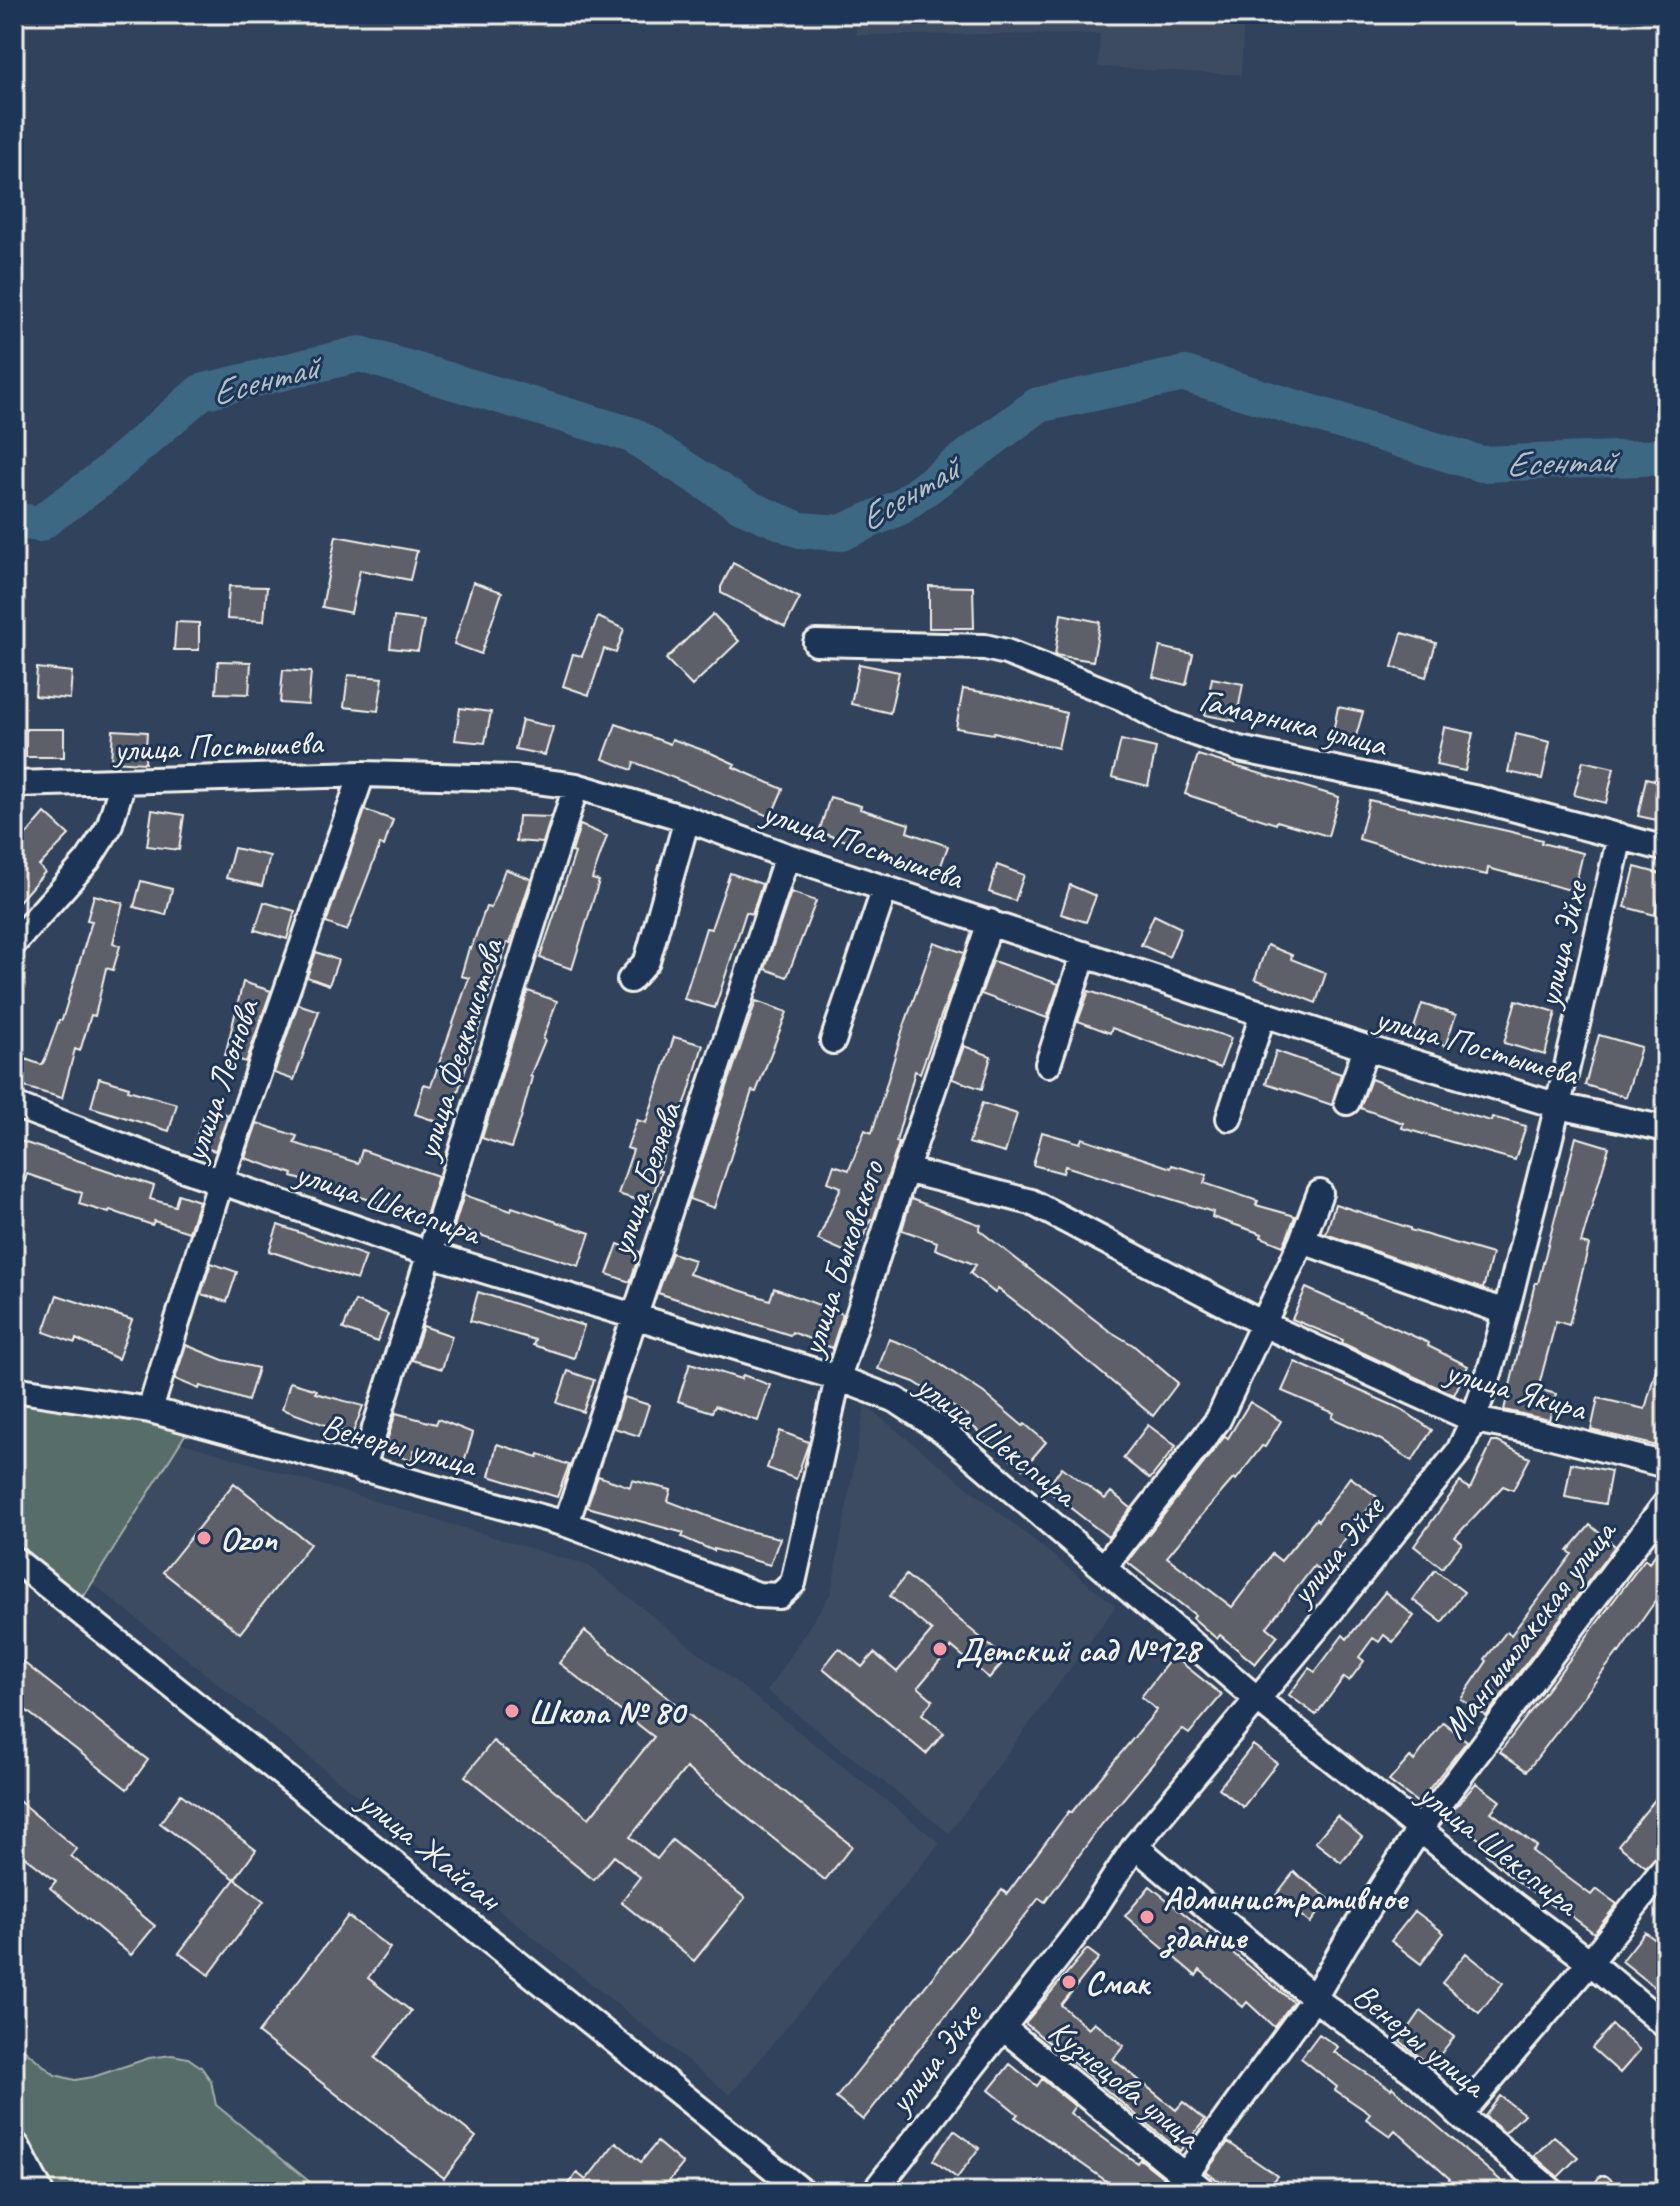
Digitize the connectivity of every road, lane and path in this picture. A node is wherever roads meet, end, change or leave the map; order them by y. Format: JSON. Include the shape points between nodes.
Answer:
{"nodes":[{"id":1,"x":816,"y":643,"type":"dead end"},
{"id":2,"x":362,"y":774,"type":"junction"},
{"id":3,"x":123,"y":782,"type":"junction"},
{"id":4,"x":14,"y":784,"type":"edge"},
{"id":5,"x":576,"y":786,"type":"junction"},
{"id":6,"x":687,"y":819,"type":"junction"},
{"id":7,"x":1620,"y":836,"type":"junction"},
{"id":8,"x":1666,"y":849,"type":"edge"},
{"id":9,"x":787,"y":856,"type":"junction"},
{"id":10,"x":885,"y":888,"type":"junction"},
{"id":11,"x":990,"y":922,"type":"junction"},
{"id":12,"x":14,"y":943,"type":"edge"},
{"id":13,"x":1084,"y":954,"type":"junction"},
{"id":14,"x":630,"y":980,"type":"dead end"},
{"id":15,"x":1263,"y":1014,"type":"junction"},
{"id":16,"x":833,"y":1041,"type":"dead end"},
{"id":17,"x":1366,"y":1048,"type":"junction"},
{"id":18,"x":1048,"y":1064,"type":"dead end"},
{"id":19,"x":1347,"y":1102,"type":"dead end"},
{"id":20,"x":14,"y":1105,"type":"edge"},
{"id":21,"x":1559,"y":1106,"type":"junction"},
{"id":22,"x":1229,"y":1118,"type":"dead end"},
{"id":23,"x":1666,"y":1129,"type":"edge"},
{"id":24,"x":905,"y":1170,"type":"junction"},
{"id":25,"x":221,"y":1180,"type":"junction"},
{"id":26,"x":1320,"y":1193,"type":"dead end"},
{"id":27,"x":1302,"y":1241,"type":"junction"},
{"id":28,"x":430,"y":1254,"type":"junction"},
{"id":29,"x":1505,"y":1312,"type":"junction"},
{"id":30,"x":633,"y":1316,"type":"junction"},
{"id":31,"x":1265,"y":1325,"type":"junction"},
{"id":32,"x":838,"y":1378,"type":"junction"},
{"id":33,"x":14,"y":1389,"type":"edge"},
{"id":34,"x":150,"y":1410,"type":"junction"},
{"id":35,"x":1474,"y":1420,"type":"junction"},
{"id":36,"x":1666,"y":1465,"type":"edge"},
{"id":37,"x":362,"y":1470,"type":"junction"},
{"id":38,"x":1666,"y":1503,"type":"edge"},
{"id":39,"x":566,"y":1524,"type":"junction"},
{"id":40,"x":14,"y":1559,"type":"edge"},
{"id":41,"x":1104,"y":1567,"type":"junction"},
{"id":42,"x":758,"y":1595,"type":"joint"},
{"id":43,"x":1257,"y":1699,"type":"junction"},
{"id":44,"x":1419,"y":1830,"type":"junction"},
{"id":45,"x":1135,"y":1846,"type":"junction"},
{"id":46,"x":1666,"y":1866,"type":"edge"},
{"id":47,"x":1590,"y":1962,"type":"junction"},
{"id":48,"x":1314,"y":1998,"type":"junction"},
{"id":49,"x":1666,"y":2026,"type":"edge"},
{"id":50,"x":1002,"y":2027,"type":"junction"},
{"id":51,"x":1460,"y":2115,"type":"junction"},
{"id":52,"x":14,"y":2149,"type":"edge"},
{"id":53,"x":1179,"y":2184,"type":"edge"},
{"id":54,"x":36,"y":2192,"type":"edge"},
{"id":55,"x":803,"y":2192,"type":"edge"},
{"id":56,"x":874,"y":2192,"type":"edge"},
{"id":57,"x":1205,"y":2192,"type":"edge"},
{"id":58,"x":1553,"y":2192,"type":"edge"}],
"edges":[{"from":1,"to":7,"type":"street","name":"Гамарника улица","via":[[985,647],[1006,652],[1239,749],[1478,799]]},
{"from":2,"to":3,"type":"street","name":"улица Постышева"},
{"from":2,"to":5,"type":"street","name":"улица Постышева","via":[[514,778]]},
{"from":2,"to":25,"type":"street","name":"улица Леонова"},
{"from":3,"to":4,"type":"street","name":"улица Постышева"},
{"from":3,"to":12,"type":"street","via":[[109,827],[88,860]]},
{"from":5,"to":6,"type":"street","name":"улица Постышева"},
{"from":5,"to":28,"type":"street","name":"улица Феоктистова"},
{"from":6,"to":9,"type":"street","name":"улица Постышева"},
{"from":6,"to":14,"type":"street","via":[[647,961]]},
{"from":7,"to":8,"type":"street","name":"Гамарника улица"},
{"from":7,"to":21,"type":"street","name":"улица Эйхе"},
{"from":9,"to":10,"type":"street","name":"улица Постышева"},
{"from":9,"to":30,"type":"street","name":"улица Беляева"},
{"from":10,"to":11,"type":"street","name":"улица Постышева"},
{"from":10,"to":16,"type":"street"},
{"from":11,"to":13,"type":"street","name":"улица Постышева"},
{"from":11,"to":24,"type":"street","name":"улица Быковского"},
{"from":13,"to":15,"type":"street","name":"улица Постышева"},
{"from":13,"to":18,"type":"street"},
{"from":15,"to":17,"type":"street","name":"улица Постышева"},
{"from":15,"to":22,"type":"street"},
{"from":17,"to":19,"type":"street"},
{"from":17,"to":21,"type":"street","name":"улица Постышева"},
{"from":20,"to":25,"type":"street","name":"улица Шекспира"},
{"from":21,"to":23,"type":"street","name":"улица Постышева"},
{"from":21,"to":29,"type":"street","name":"улица Эйхе"},
{"from":24,"to":31,"type":"street","name":"улица Якира","via":[[1031,1202]]},
{"from":24,"to":32,"type":"street","name":"улица Быковского"},
{"from":25,"to":28,"type":"street","name":"улица Шекспира"},
{"from":25,"to":34,"type":"street","name":"улица Леонова"},
{"from":26,"to":27,"type":"street"},
{"from":27,"to":29,"type":"street"},
{"from":27,"to":31,"type":"street"},
{"from":28,"to":30,"type":"street","name":"улица Шекспира"},
{"from":28,"to":37,"type":"street","name":"улица Феоктистова"},
{"from":29,"to":35,"type":"street","name":"улица Эйхе"},
{"from":30,"to":32,"type":"street","name":"улица Шекспира"},
{"from":30,"to":39,"type":"street","name":"улица Беляева"},
{"from":31,"to":35,"type":"street","name":"улица Якира"},
{"from":31,"to":41,"type":"street","via":[[1218,1420]]},
{"from":32,"to":41,"type":"street","name":"улица Шекспира","via":[[896,1400],[943,1431]]},
{"from":32,"to":42,"type":"street","name":"улица Быковского","via":[[793,1583],[779,1596]]},
{"from":33,"to":34,"type":"street","name":"Венеры улица"},
{"from":34,"to":37,"type":"street","name":"Венеры улица"},
{"from":35,"to":36,"type":"street","name":"улица Якира"},
{"from":35,"to":43,"type":"street","name":"улица Эйхе","via":[[1459,1451]]},
{"from":37,"to":39,"type":"street","name":"Венеры улица"},
{"from":38,"to":44,"type":"street","name":"Мангышлакская улица"},
{"from":39,"to":42,"type":"street","name":"Венеры улица"},
{"from":40,"to":55,"type":"street","name":"улица Жайсан"},
{"from":41,"to":43,"type":"street","name":"улица Шекспира"},
{"from":43,"to":44,"type":"street","name":"улица Шекспира"},
{"from":43,"to":45,"type":"street","name":"улица Эйхе"},
{"from":44,"to":47,"type":"street","name":"улица Шекспира"},
{"from":44,"to":48,"type":"street","name":"Мангышлакская улица"},
{"from":45,"to":48,"type":"street","name":"Венеры улица"},
{"from":45,"to":50,"type":"street","name":"улица Эйхе","via":[[1086,1921]]},
{"from":46,"to":47,"type":"street"},
{"from":47,"to":49,"type":"street","name":"улица Шекспира"},
{"from":47,"to":51,"type":"street"},
{"from":48,"to":51,"type":"street","name":"Венеры улица","via":[[1419,2076]]},
{"from":48,"to":53,"type":"street","name":"Мангышлакская улица"},
{"from":50,"to":53,"type":"street","name":"Кузнецова улица"},
{"from":50,"to":56,"type":"street","name":"улица Эйхе"},
{"from":51,"to":58,"type":"street","name":"Венеры улица"},
{"from":52,"to":54,"type":"main road"},
{"from":53,"to":57,"type":"street","name":"Кузнецова улица"}]}
